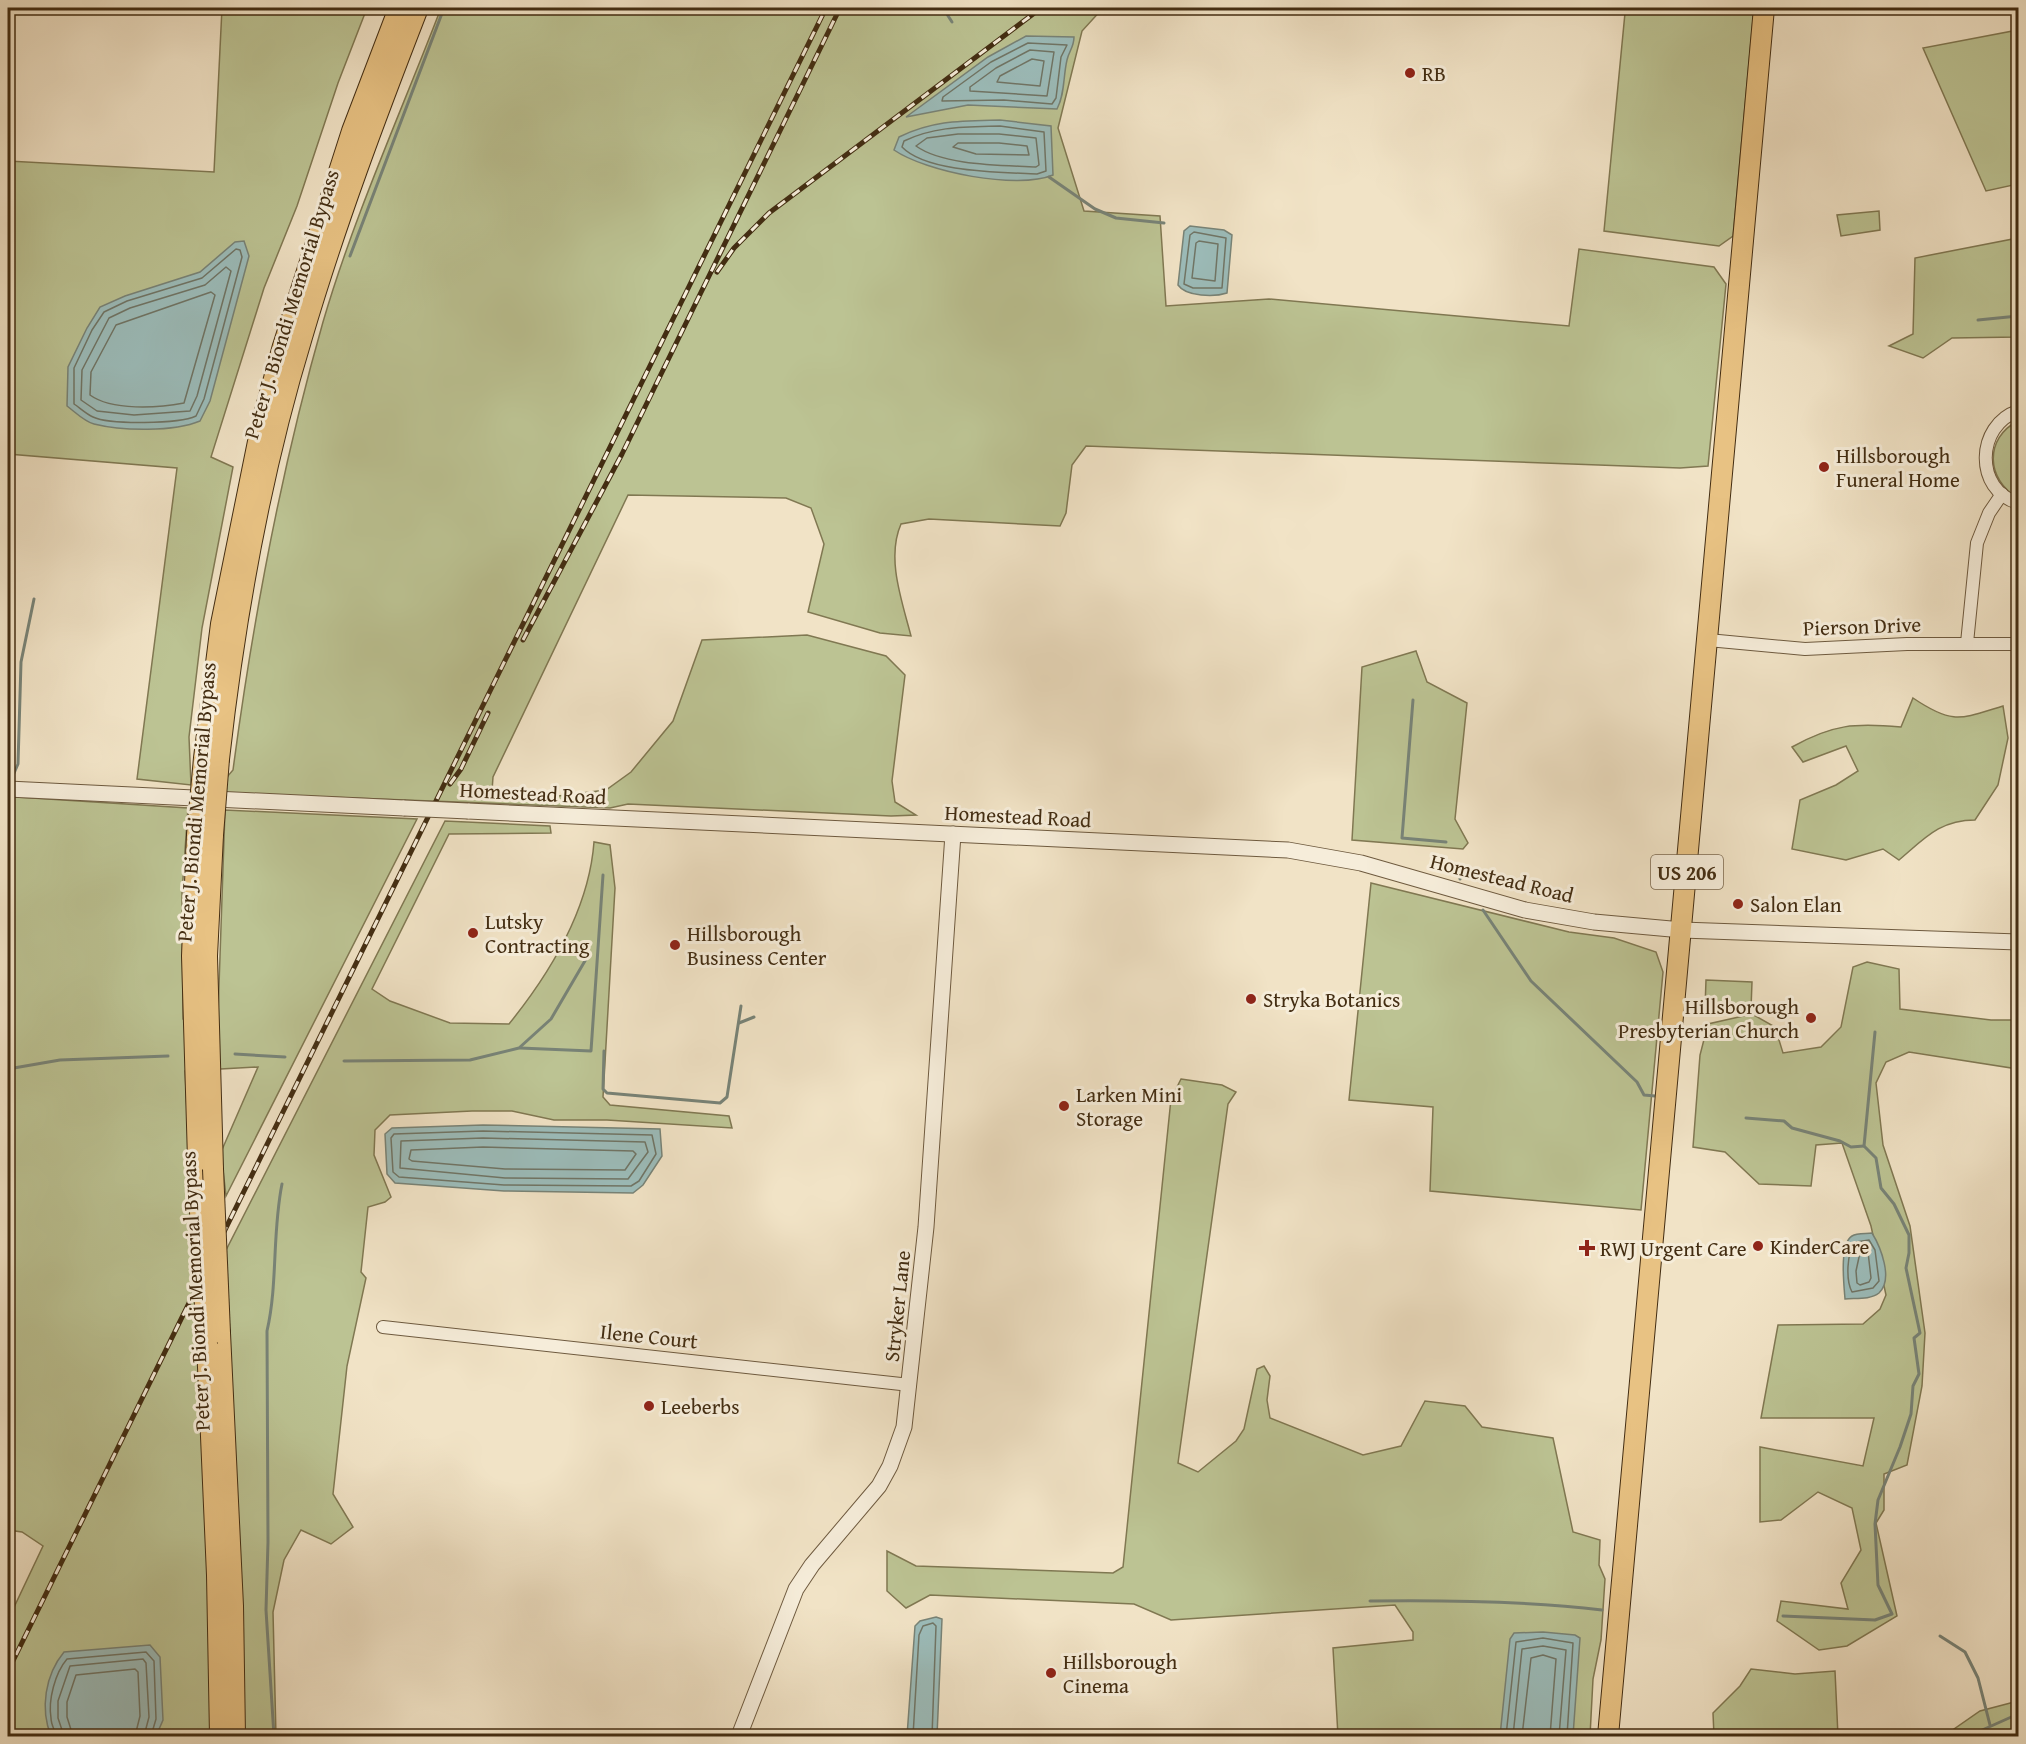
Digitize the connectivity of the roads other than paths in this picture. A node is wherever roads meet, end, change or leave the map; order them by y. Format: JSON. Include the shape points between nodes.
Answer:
{"nodes":[{"id":1,"x":399,"y":8,"type":"edge"},
{"id":2,"x":418,"y":8,"type":"edge"},
{"id":3,"x":1764,"y":8,"type":"edge"},
{"id":4,"x":2019,"y":411,"type":"edge"},
{"id":5,"x":2002,"y":494,"type":"junction"},
{"id":6,"x":2019,"y":503,"type":"edge"},
{"id":7,"x":1708,"y":640,"type":"junction"},
{"id":8,"x":1967,"y":643,"type":"junction"},
{"id":9,"x":2019,"y":644,"type":"edge"},
{"id":10,"x":211,"y":758,"type":"junction"},
{"id":11,"x":8,"y":789,"type":"edge"},
{"id":12,"x":953,"y":834,"type":"junction"},
{"id":13,"x":205,"y":835,"type":"junction"},
{"id":14,"x":1682,"y":930,"type":"junction"},
{"id":15,"x":2019,"y":942,"type":"edge"},
{"id":16,"x":383,"y":1327,"type":"dead end"},
{"id":17,"x":214,"y":1338,"type":"junction"},
{"id":18,"x":910,"y":1385,"type":"junction"},
{"id":19,"x":220,"y":1737,"type":"edge"},
{"id":20,"x":235,"y":1737,"type":"edge"},
{"id":21,"x":739,"y":1737,"type":"edge"},
{"id":22,"x":1608,"y":1737,"type":"edge"}],
"edges":[{"from":1,"to":10,"type":"main road","name":"Peter J. Biondi Memorial Bypass","via":[[352,131],[262,422],[220,624]]},
{"from":2,"to":10,"type":"main road","name":"Peter J. Biondi Memorial Bypass","via":[[352,182],[287,388],[248,556],[227,688]]},
{"from":3,"to":7,"type":"main road","number":"US 206"},
{"from":4,"to":5,"type":"street","via":[[2001,421],[1985,449],[1985,466],[1991,482]]},
{"from":5,"to":6,"type":"street"},
{"from":5,"to":8,"type":"street","via":[[1977,543]]},
{"from":7,"to":8,"type":"street","name":"Pierson Drive","via":[[1805,649]]},
{"from":7,"to":14,"type":"main road","number":"US 206"},
{"from":8,"to":9,"type":"street","name":"Pierson Drive"},
{"from":10,"to":13,"type":"main road","name":"Peter J. Biondi Memorial Bypass","bridge":true},
{"from":11,"to":12,"type":"street","name":"Homestead Road","bridge":true},
{"from":12,"to":14,"type":"street","name":"Homestead Road","via":[[1307,852],[1378,867],[1558,917]]},
{"from":12,"to":18,"type":"street","name":"Stryker Lane","via":[[926,1227]]},
{"from":13,"to":17,"type":"main road","name":"Peter J. Biondi Memorial Bypass","bridge":true},
{"from":13,"to":17,"type":"main road","name":"Peter J. Biondi Memorial Bypass","bridge":true,"via":[[192,956],[199,1193]]},
{"from":14,"to":15,"type":"street","name":"Homestead Road"},
{"from":14,"to":22,"type":"main road","number":"US 206"},
{"from":16,"to":18,"type":"street","name":"Ilene Court"},
{"from":17,"to":19,"type":"main road","name":"Peter J. Biondi Memorial Bypass"},
{"from":17,"to":20,"type":"main road","name":"Peter J. Biondi Memorial Bypass","via":[[233,1606]]},
{"from":18,"to":21,"type":"street","name":"Stryker Lane","via":[[904,1426],[890,1467],[867,1502],[796,1589]]}]}
